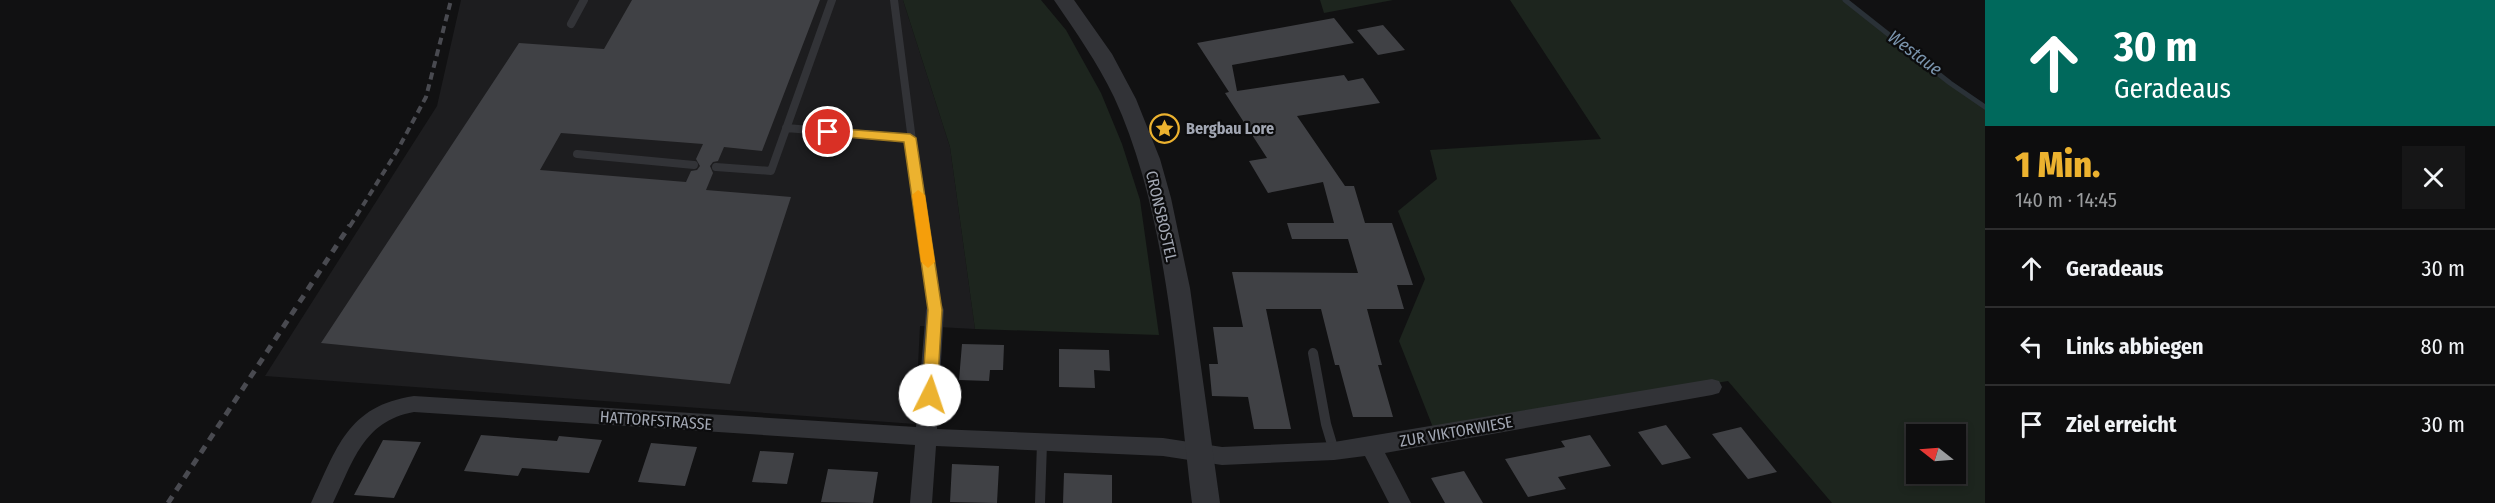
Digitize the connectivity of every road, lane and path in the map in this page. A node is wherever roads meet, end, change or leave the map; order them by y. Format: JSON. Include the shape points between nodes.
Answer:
{"nodes":[{"id":1,"x":584,"y":0,"type":"edge"},
{"id":2,"x":832,"y":0,"type":"edge"},
{"id":3,"x":894,"y":0,"type":"edge"},
{"id":4,"x":1064,"y":0,"type":"edge"},
{"id":5,"x":571,"y":24,"type":"dead end"},
{"id":6,"x":786,"y":128,"type":"junction"},
{"id":7,"x":910,"y":138,"type":"junction"},
{"id":8,"x":577,"y":154,"type":"dead end"},
{"id":9,"x":693,"y":165,"type":"dead end"},
{"id":10,"x":716,"y":167,"type":"dead end"},
{"id":11,"x":935,"y":310,"type":"joint"},
{"id":12,"x":1313,"y":353,"type":"dead end"},
{"id":13,"x":1712,"y":387,"type":"dead end"},
{"id":14,"x":927,"y":437,"type":"junction"},
{"id":15,"x":1042,"y":442,"type":"junction"},
{"id":16,"x":1371,"y":446,"type":"junction"},
{"id":17,"x":1334,"y":451,"type":"junction"},
{"id":18,"x":1199,"y":452,"type":"junction"},
{"id":19,"x":322,"y":503,"type":"edge"},
{"id":20,"x":921,"y":503,"type":"edge"},
{"id":21,"x":1040,"y":503,"type":"edge"},
{"id":22,"x":1206,"y":503,"type":"edge"},
{"id":23,"x":1400,"y":503,"type":"edge"}],
"edges":[{"from":1,"to":5,"type":"lane"},
{"from":2,"to":6,"type":"lane"},
{"from":3,"to":7,"type":"lane"},
{"from":4,"to":18,"type":"street","name":"CRONSBOSTEL","via":[[1102,54],[1149,159],[1174,267]]},
{"from":6,"to":7,"type":"lane"},
{"from":6,"to":10,"type":"lane","via":[[771,171]]},
{"from":7,"to":11,"type":"lane"},
{"from":8,"to":9,"type":"lane"},
{"from":11,"to":14,"type":"street"},
{"from":12,"to":17,"type":"lane"},
{"from":13,"to":16,"type":"street","name":"ZUR VIKTORWIESE"},
{"from":14,"to":15,"type":"street","name":"HATTORFSTRASSE"},
{"from":14,"to":19,"type":"street","name":"HATTORFSTRASSE","via":[[406,405],[372,418],[364,427]]},
{"from":14,"to":20,"type":"street"},
{"from":15,"to":18,"type":"street","name":"HATTORFSTRASSE"},
{"from":15,"to":21,"type":"lane"},
{"from":16,"to":17,"type":"street","name":"ZUR VIKTORWIESE"},
{"from":16,"to":23,"type":"street"},
{"from":17,"to":18,"type":"street","name":"ZUR VIKTORWIESE","via":[[1222,456]]},
{"from":18,"to":22,"type":"street","name":"CRONSBOSTEL"}]}
